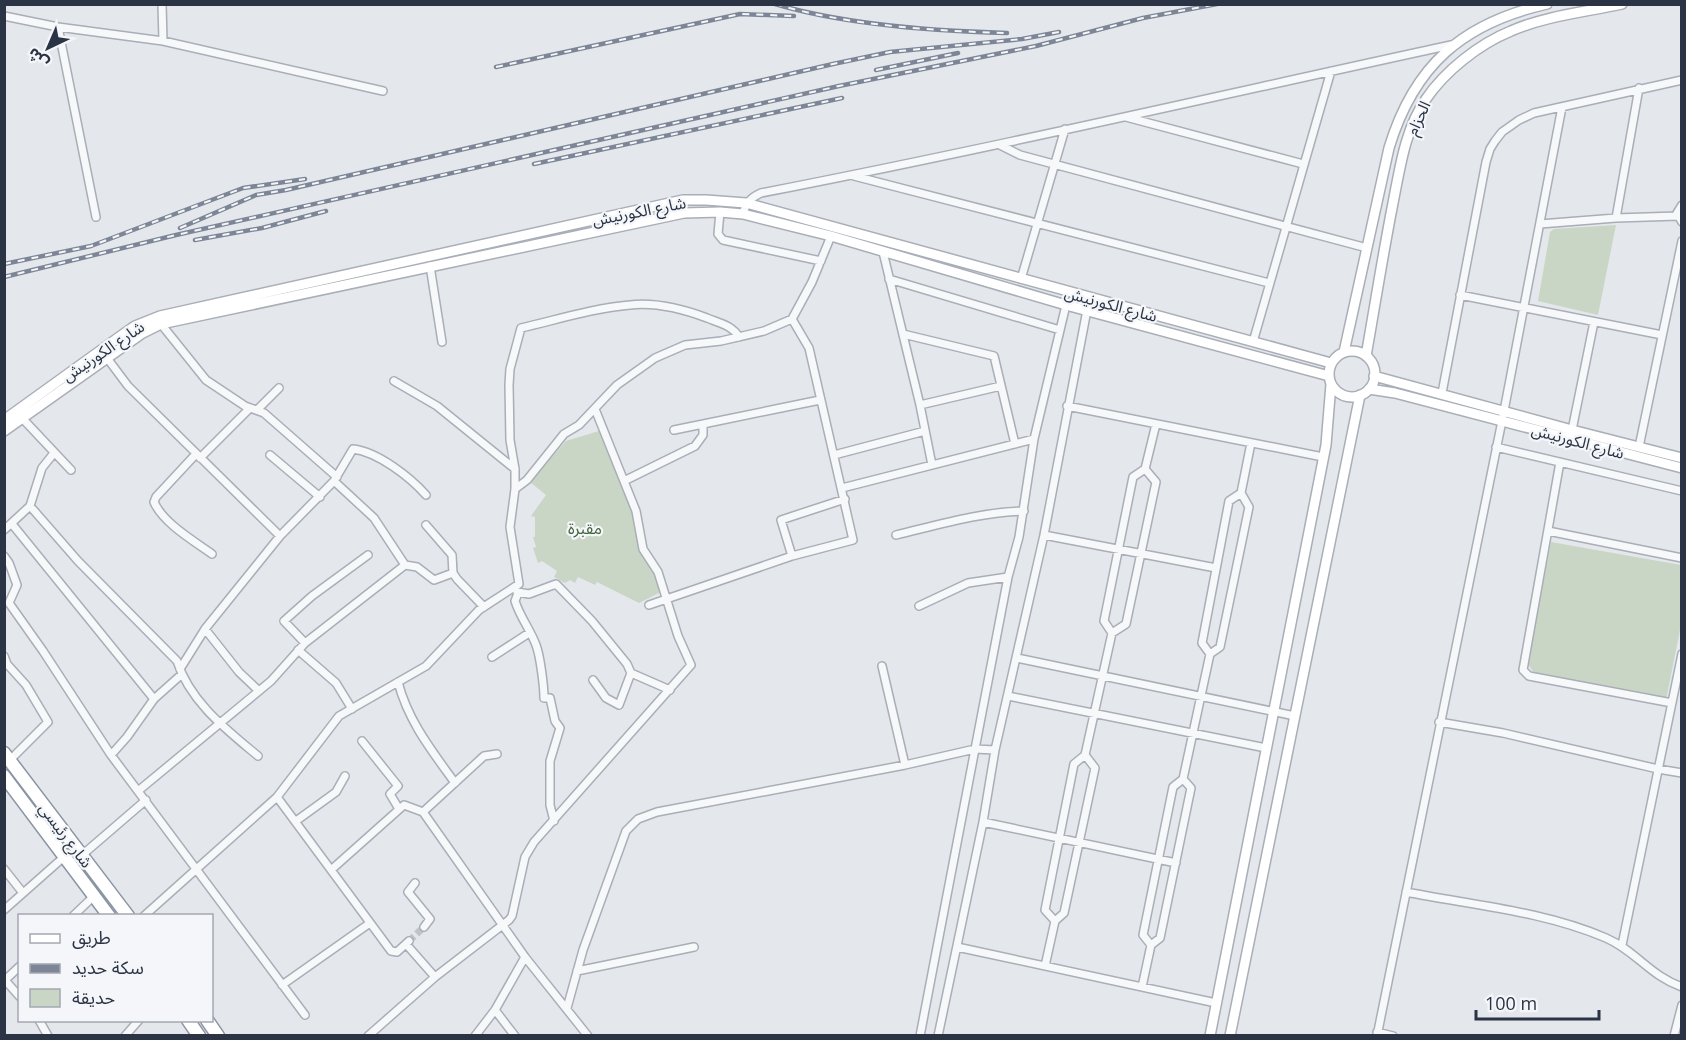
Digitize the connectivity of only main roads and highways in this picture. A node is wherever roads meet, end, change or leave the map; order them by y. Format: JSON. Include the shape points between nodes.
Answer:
{"nodes":[{"id":1,"x":7,"y":757,"type":"edge"},
{"id":2,"x":4,"y":776,"type":"edge"},
{"id":3,"x":108,"y":914,"type":"edge"},
{"id":4,"x":127,"y":914,"type":"edge"},
{"id":5,"x":189,"y":1022,"type":"edge"},
{"id":6,"x":208,"y":1022,"type":"edge"},
{"id":7,"x":199,"y":1035,"type":"edge"},
{"id":8,"x":218,"y":1035,"type":"edge"}],
"edges":[{"from":1,"to":4,"type":"highway","name":"شارع رئيسي"},
{"from":2,"to":3,"type":"highway","name":"شارع رئيسي"},
{"from":5,"to":7,"type":"highway"},
{"from":6,"to":8,"type":"highway"}]}
